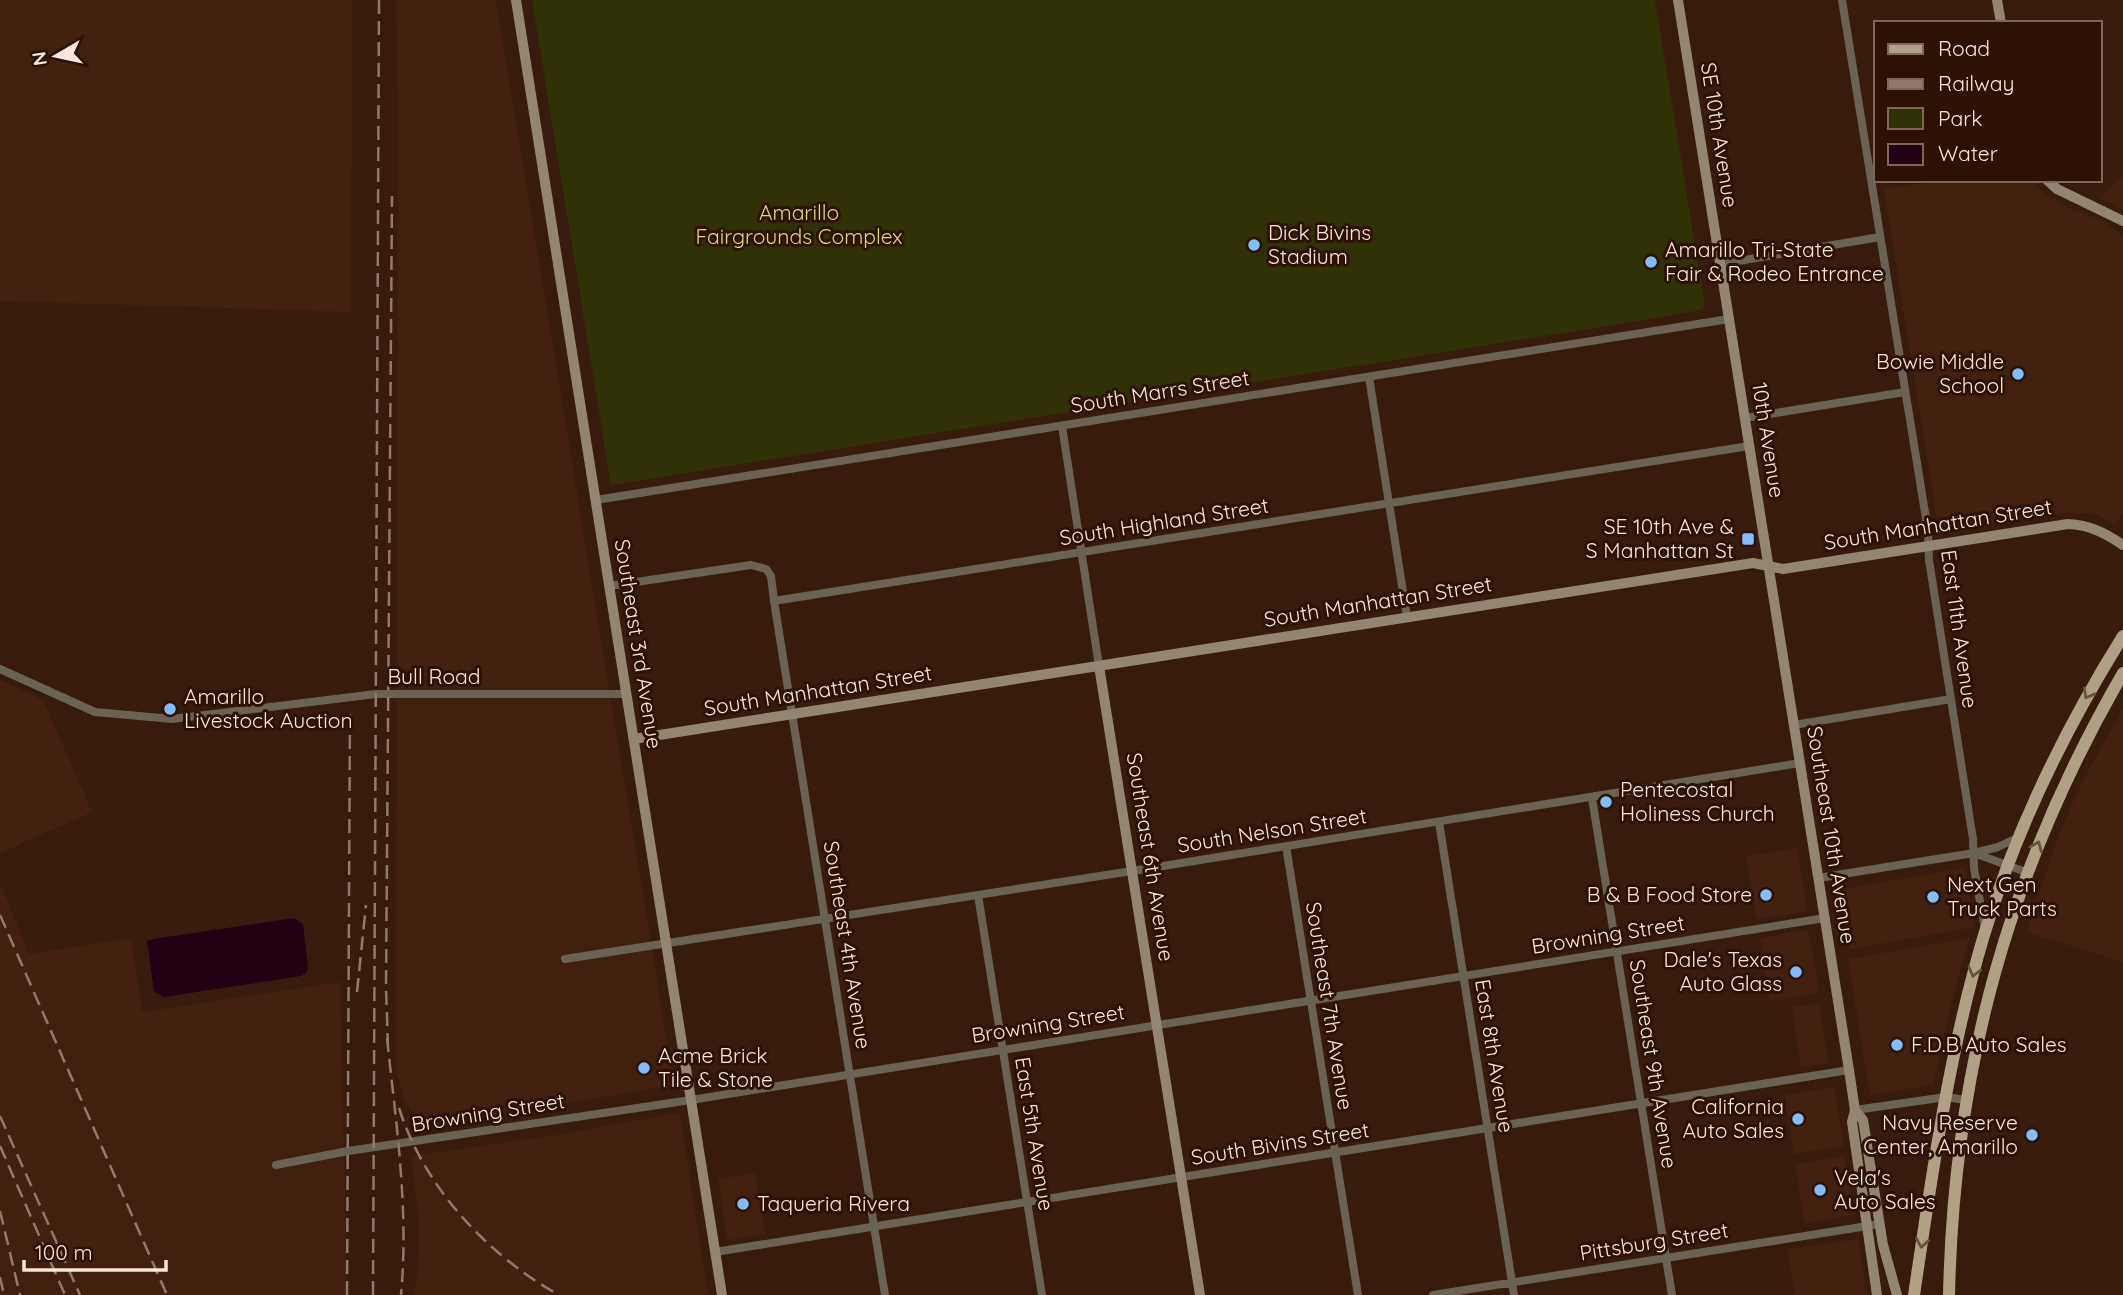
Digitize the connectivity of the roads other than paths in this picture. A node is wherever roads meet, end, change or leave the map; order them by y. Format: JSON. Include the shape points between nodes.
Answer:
{"nodes":[{"id":1,"x":516,"y":0,"type":"edge"},
{"id":2,"x":1678,"y":0,"type":"edge"},
{"id":3,"x":1842,"y":0,"type":"edge"},
{"id":4,"x":1997,"y":0,"type":"edge"},
{"id":5,"x":2001,"y":21,"type":"edge"},
{"id":6,"x":2049,"y":182,"type":"edge"},
{"id":7,"x":2123,"y":221,"type":"edge"},
{"id":8,"x":1881,"y":237,"type":"junction"},
{"id":9,"x":1721,"y":264,"type":"junction"},
{"id":10,"x":1729,"y":318,"type":"junction"},
{"id":11,"x":1369,"y":377,"type":"junction"},
{"id":12,"x":1905,"y":392,"type":"junction"},
{"id":13,"x":1745,"y":418,"type":"junction"},
{"id":14,"x":1062,"y":426,"type":"junction"},
{"id":15,"x":1749,"y":446,"type":"junction"},
{"id":16,"x":596,"y":500,"type":"junction"},
{"id":17,"x":1388,"y":504,"type":"junction"},
{"id":18,"x":2123,"y":545,"type":"edge"},
{"id":19,"x":1928,"y":546,"type":"junction"},
{"id":20,"x":1082,"y":553,"type":"junction"},
{"id":21,"x":1768,"y":566,"type":"junction"},
{"id":22,"x":609,"y":586,"type":"junction"},
{"id":23,"x":774,"y":601,"type":"junction"},
{"id":24,"x":1406,"y":617,"type":"junction"},
{"id":25,"x":2123,"y":636,"type":"edge"},
{"id":26,"x":1099,"y":666,"type":"junction"},
{"id":27,"x":0,"y":669,"type":"edge"},
{"id":28,"x":2123,"y":673,"type":"edge"},
{"id":29,"x":627,"y":694,"type":"junction"},
{"id":30,"x":1951,"y":699,"type":"junction"},
{"id":31,"x":792,"y":715,"type":"junction"},
{"id":32,"x":1794,"y":724,"type":"junction"},
{"id":33,"x":634,"y":739,"type":"junction"},
{"id":34,"x":1800,"y":763,"type":"junction"},
{"id":35,"x":1592,"y":797,"type":"junction"},
{"id":36,"x":1438,"y":822,"type":"junction"},
{"id":37,"x":2021,"y":836,"type":"junction"},
{"id":38,"x":1286,"y":846,"type":"junction"},
{"id":39,"x":1974,"y":853,"type":"junction"},
{"id":40,"x":2009,"y":866,"type":"junction"},
{"id":41,"x":1132,"y":871,"type":"junction"},
{"id":42,"x":2026,"y":872,"type":"junction"},
{"id":43,"x":1818,"y":878,"type":"junction"},
{"id":44,"x":978,"y":895,"type":"junction"},
{"id":45,"x":1825,"y":918,"type":"junction"},
{"id":46,"x":825,"y":919,"type":"junction"},
{"id":47,"x":1985,"y":932,"type":"junction"},
{"id":48,"x":666,"y":943,"type":"junction"},
{"id":49,"x":1617,"y":951,"type":"junction"},
{"id":50,"x":565,"y":959,"type":"dead end"},
{"id":51,"x":1463,"y":975,"type":"junction"},
{"id":52,"x":1311,"y":999,"type":"junction"},
{"id":53,"x":1157,"y":1025,"type":"junction"},
{"id":54,"x":1003,"y":1049,"type":"junction"},
{"id":55,"x":1849,"y":1070,"type":"junction"},
{"id":56,"x":849,"y":1073,"type":"junction"},
{"id":57,"x":1946,"y":1097,"type":"junction"},
{"id":58,"x":691,"y":1100,"type":"junction"},
{"id":59,"x":1965,"y":1100,"type":"junction"},
{"id":60,"x":1642,"y":1104,"type":"junction"},
{"id":61,"x":1855,"y":1110,"type":"junction"},
{"id":62,"x":1488,"y":1128,"type":"junction"},
{"id":63,"x":1335,"y":1154,"type":"junction"},
{"id":64,"x":276,"y":1165,"type":"dead end"},
{"id":65,"x":1181,"y":1178,"type":"junction"},
{"id":66,"x":1027,"y":1202,"type":"junction"},
{"id":67,"x":1874,"y":1225,"type":"junction"},
{"id":68,"x":874,"y":1227,"type":"junction"},
{"id":69,"x":715,"y":1252,"type":"junction"},
{"id":70,"x":1666,"y":1258,"type":"junction"},
{"id":71,"x":1513,"y":1282,"type":"junction"},
{"id":72,"x":722,"y":1295,"type":"edge"},
{"id":73,"x":885,"y":1295,"type":"edge"},
{"id":74,"x":1042,"y":1295,"type":"edge"},
{"id":75,"x":1200,"y":1295,"type":"edge"},
{"id":76,"x":1358,"y":1295,"type":"edge"},
{"id":77,"x":1433,"y":1295,"type":"edge"},
{"id":78,"x":1514,"y":1295,"type":"edge"},
{"id":79,"x":1672,"y":1295,"type":"edge"},
{"id":80,"x":1877,"y":1295,"type":"edge"},
{"id":81,"x":1897,"y":1295,"type":"edge"},
{"id":82,"x":1914,"y":1295,"type":"edge"},
{"id":83,"x":1949,"y":1295,"type":"edge"}],
"edges":[{"from":1,"to":16,"type":"main road","name":"Southeast 3rd Avenue"},
{"from":2,"to":9,"type":"main road","name":"SE 10th Avenue"},
{"from":3,"to":8,"type":"street","name":"East 11th Avenue"},
{"from":4,"to":5,"type":"main road"},
{"from":6,"to":7,"type":"main road"},
{"from":8,"to":9,"type":"street"},
{"from":8,"to":12,"type":"street","name":"East 11th Avenue"},
{"from":9,"to":10,"type":"main road","name":"SE 10th Avenue"},
{"from":10,"to":11,"type":"street","name":"South Marrs Street"},
{"from":10,"to":13,"type":"main road","name":"10th Avenue"},
{"from":11,"to":14,"type":"street","name":"South Marrs Street"},
{"from":11,"to":17,"type":"street"},
{"from":12,"to":13,"type":"street"},
{"from":12,"to":19,"type":"street","name":"East 11th Avenue"},
{"from":13,"to":15,"type":"main road","name":"10th Avenue"},
{"from":14,"to":16,"type":"street","name":"South Marrs Street"},
{"from":14,"to":20,"type":"street","name":"Southeast 6th Avenue"},
{"from":15,"to":17,"type":"street","name":"South Highland Street"},
{"from":15,"to":21,"type":"main road","name":"10th Avenue"},
{"from":16,"to":22,"type":"main road","name":"Southeast 3rd Avenue"},
{"from":17,"to":20,"type":"street","name":"South Highland Street"},
{"from":17,"to":24,"type":"street"},
{"from":18,"to":19,"type":"main road","name":"South Manhattan Street","via":[[2098,530],[2068,524]]},
{"from":19,"to":21,"type":"main road","name":"South Manhattan Street","via":[[1783,569]]},
{"from":19,"to":30,"type":"street","name":"East 11th Avenue"},
{"from":20,"to":23,"type":"street","name":"South Highland Street"},
{"from":20,"to":26,"type":"street","name":"Southeast 6th Avenue"},
{"from":21,"to":24,"type":"main road","name":"South Manhattan Street","via":[[1753,563]]},
{"from":21,"to":32,"type":"main road","name":"Southeast 10th Avenue"},
{"from":22,"to":23,"type":"street","via":[[751,565],[766,569],[771,576]]},
{"from":22,"to":29,"type":"main road","name":"Southeast 3rd Avenue"},
{"from":23,"to":31,"type":"street","name":"Southeast 4th Avenue"},
{"from":24,"to":26,"type":"main road","name":"South Manhattan Street"},
{"from":25,"to":37,"type":"main road","one_way":true,"via":[[2073,722]]},
{"from":26,"to":31,"type":"main road","name":"South Manhattan Street"},
{"from":26,"to":41,"type":"main road","name":"Southeast 6th Avenue"},
{"from":27,"to":29,"type":"street","name":"Bull Road","via":[[95,712],[172,719],[376,694]]},
{"from":42,"to":28,"type":"main road","one_way":true,"via":[[2068,773]]},
{"from":29,"to":33,"type":"main road","name":"Southeast 3rd Avenue"},
{"from":30,"to":32,"type":"street"},
{"from":30,"to":39,"type":"street","name":"East 11th Avenue"},
{"from":31,"to":33,"type":"main road","name":"South Manhattan Street"},
{"from":31,"to":46,"type":"street","name":"Southeast 4th Avenue"},
{"from":32,"to":34,"type":"main road","name":"Southeast 10th Avenue"},
{"from":33,"to":48,"type":"main road","name":"Southeast 3rd Avenue"},
{"from":34,"to":35,"type":"street","name":"South Nelson Street"},
{"from":34,"to":43,"type":"main road","name":"Southeast 10th Avenue"},
{"from":35,"to":36,"type":"street","name":"South Nelson Street"},
{"from":35,"to":49,"type":"street","name":"Southeast 9th Avenue"},
{"from":36,"to":38,"type":"street","name":"South Nelson Street"},
{"from":36,"to":51,"type":"street","name":"East 8th Avenue"},
{"from":37,"to":39,"type":"street"},
{"from":37,"to":40,"type":"main road"},
{"from":38,"to":41,"type":"street","name":"South Nelson Street"},
{"from":38,"to":52,"type":"street","name":"Southeast 7th Avenue"},
{"from":39,"to":40,"type":"street"},
{"from":39,"to":43,"type":"street"},
{"from":39,"to":47,"type":"street","name":"East 11th Avenue"},
{"from":40,"to":42,"type":"street"},
{"from":40,"to":47,"type":"main road"},
{"from":41,"to":44,"type":"street","name":"South Nelson Street"},
{"from":41,"to":53,"type":"main road","name":"Southeast 6th Avenue"},
{"from":42,"to":59,"type":"main road","via":[[1989,992]]},
{"from":43,"to":45,"type":"main road","name":"Southeast 10th Avenue"},
{"from":44,"to":46,"type":"street","name":"South Nelson Street"},
{"from":44,"to":54,"type":"street","name":"East 5th Avenue"},
{"from":45,"to":49,"type":"street","name":"Browning Street"},
{"from":45,"to":55,"type":"main road","name":"Southeast 10th Avenue"},
{"from":46,"to":48,"type":"street","name":"South Nelson Street"},
{"from":46,"to":56,"type":"street","name":"Southeast 4th Avenue"},
{"from":47,"to":57,"type":"main road","one_way":true},
{"from":48,"to":50,"type":"street","name":"South Nelson Street"},
{"from":48,"to":58,"type":"main road","name":"Southeast 3rd Avenue"},
{"from":49,"to":51,"type":"street","name":"Browning Street"},
{"from":49,"to":60,"type":"street","name":"Southeast 9th Avenue"},
{"from":51,"to":52,"type":"street","name":"Browning Street"},
{"from":51,"to":62,"type":"street","name":"East 8th Avenue"},
{"from":52,"to":53,"type":"street","name":"Browning Street"},
{"from":52,"to":63,"type":"street","name":"Southeast 7th Avenue"},
{"from":53,"to":54,"type":"street","name":"Browning Street"},
{"from":53,"to":65,"type":"main road","name":"Southeast 6th Avenue"},
{"from":54,"to":56,"type":"street","name":"Browning Street"},
{"from":54,"to":66,"type":"street","name":"East 5th Avenue"},
{"from":55,"to":60,"type":"street","name":"South Bivins Street"},
{"from":55,"to":61,"type":"main road","name":"Southeast 10th Avenue"},
{"from":56,"to":58,"type":"street","name":"Browning Street"},
{"from":56,"to":68,"type":"street","name":"Southeast 4th Avenue"},
{"from":57,"to":59,"type":"street"},
{"from":57,"to":61,"type":"street"},
{"from":57,"to":82,"type":"main road","one_way":true},
{"from":58,"to":64,"type":"street","name":"Browning Street"},
{"from":58,"to":69,"type":"main road","name":"Southeast 3rd Avenue"},
{"from":59,"to":83,"type":"main road","via":[[1954,1187]]},
{"from":60,"to":62,"type":"street","name":"South Bivins Street"},
{"from":60,"to":70,"type":"street","name":"Southeast 9th Avenue"},
{"from":61,"to":67,"type":"main road","via":[[1863,1120]]},
{"from":62,"to":63,"type":"street","name":"South Bivins Street"},
{"from":62,"to":71,"type":"street","name":"East 8th Avenue"},
{"from":63,"to":65,"type":"street","name":"South Bivins Street"},
{"from":63,"to":76,"type":"street","name":"Southeast 7th Avenue"},
{"from":65,"to":66,"type":"street","name":"South Bivins Street"},
{"from":65,"to":75,"type":"main road","name":"Southeast 6th Avenue"},
{"from":66,"to":68,"type":"street","name":"South Bivins Street"},
{"from":66,"to":74,"type":"street","name":"East 5th Avenue"},
{"from":67,"to":70,"type":"street","name":"Pittsburg Street"},
{"from":67,"to":80,"type":"main road"},
{"from":67,"to":81,"type":"main road"},
{"from":68,"to":69,"type":"street","name":"South Bivins Street"},
{"from":68,"to":73,"type":"street","name":"Southeast 4th Avenue"},
{"from":69,"to":72,"type":"main road","name":"Southeast 3rd Avenue"},
{"from":70,"to":71,"type":"street","name":"Pittsburg Street"},
{"from":70,"to":79,"type":"street","name":"Southeast 9th Avenue"},
{"from":71,"to":77,"type":"street","name":"Pittsburg Street"},
{"from":71,"to":78,"type":"street","name":"East 8th Avenue"}]}
